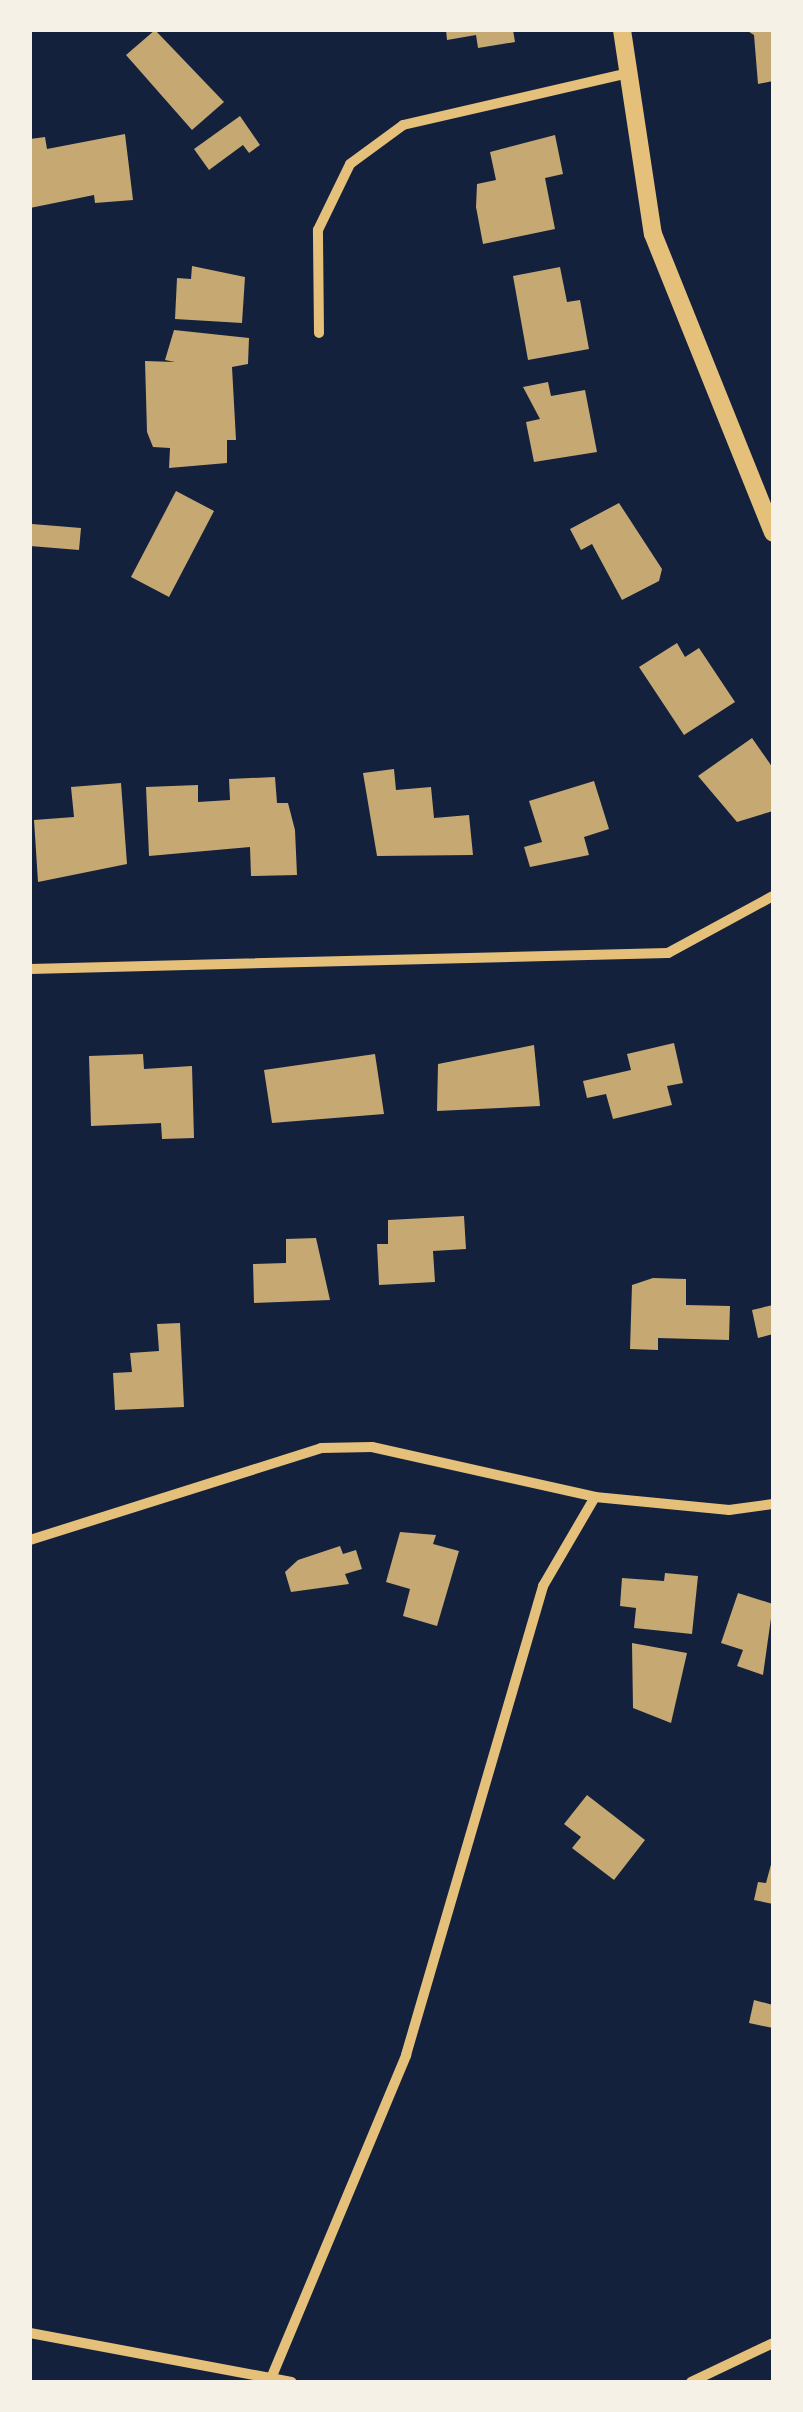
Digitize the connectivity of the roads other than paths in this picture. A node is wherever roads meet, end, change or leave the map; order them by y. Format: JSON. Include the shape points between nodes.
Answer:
{"nodes":[{"id":1,"x":622,"y":30,"type":"edge"},
{"id":2,"x":628,"y":74,"type":"junction"},
{"id":3,"x":319,"y":333,"type":"dead end"},
{"id":4,"x":773,"y":533,"type":"edge"},
{"id":5,"x":773,"y":896,"type":"edge"},
{"id":6,"x":30,"y":969,"type":"edge"},
{"id":7,"x":595,"y":1498,"type":"junction"},
{"id":8,"x":773,"y":1504,"type":"edge"},
{"id":9,"x":30,"y":1540,"type":"edge"},
{"id":10,"x":30,"y":2333,"type":"edge"},
{"id":11,"x":773,"y":2343,"type":"edge"},
{"id":12,"x":272,"y":2376,"type":"junction"},
{"id":13,"x":292,"y":2382,"type":"edge"},
{"id":14,"x":691,"y":2382,"type":"edge"}],
"edges":[{"from":1,"to":2,"type":"street"},
{"from":2,"to":3,"type":"street","via":[[403,125],[350,164],[318,230]]},
{"from":2,"to":4,"type":"street","via":[[653,234],[677,311]]},
{"from":5,"to":6,"type":"street","via":[[668,952]]},
{"from":7,"to":8,"type":"street","via":[[729,1510]]},
{"from":7,"to":9,"type":"street","via":[[372,1447],[321,1448]]},
{"from":7,"to":12,"type":"street","via":[[543,1586],[406,2055]]},
{"from":10,"to":12,"type":"street"},
{"from":11,"to":14,"type":"street"},
{"from":12,"to":13,"type":"street"}]}
